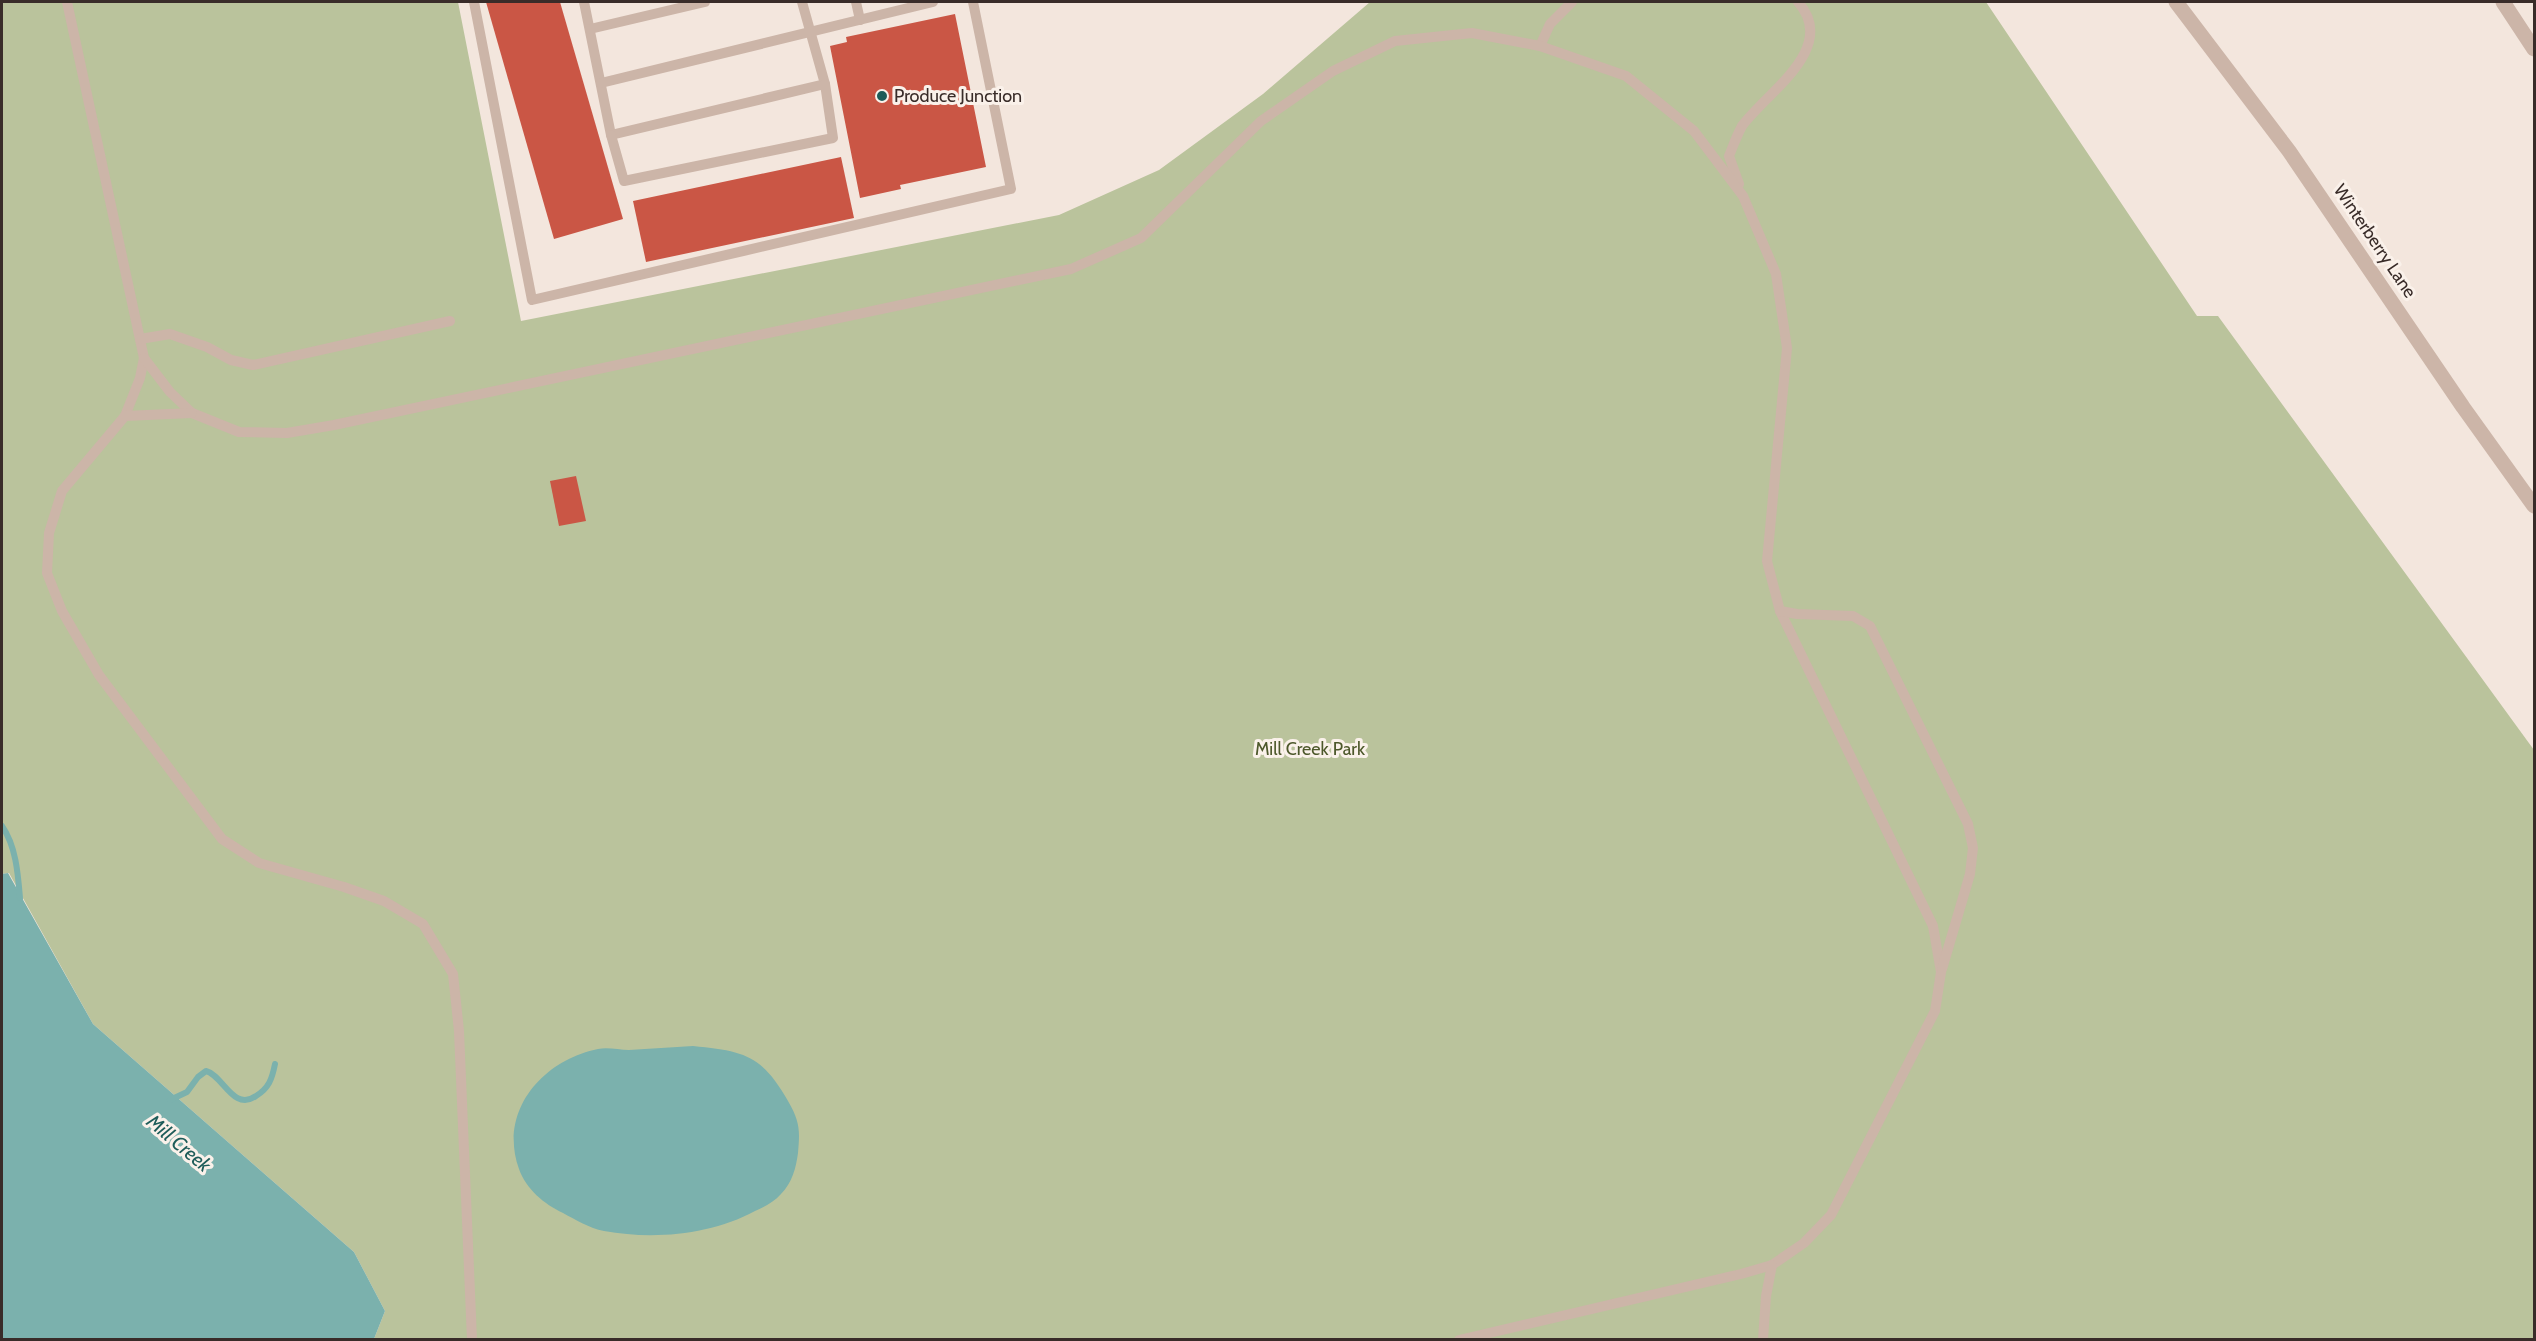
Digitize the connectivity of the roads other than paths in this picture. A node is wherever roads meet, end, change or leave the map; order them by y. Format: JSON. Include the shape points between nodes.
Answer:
{"nodes":[{"id":1,"x":67,"y":2,"type":"edge"},
{"id":2,"x":474,"y":2,"type":"edge"},
{"id":3,"x":584,"y":2,"type":"edge"},
{"id":4,"x":705,"y":2,"type":"edge"},
{"id":5,"x":802,"y":2,"type":"edge"},
{"id":6,"x":856,"y":2,"type":"edge"},
{"id":7,"x":933,"y":2,"type":"edge"},
{"id":8,"x":973,"y":2,"type":"edge"},
{"id":9,"x":1572,"y":2,"type":"edge"},
{"id":10,"x":1798,"y":2,"type":"edge"},
{"id":11,"x":2176,"y":2,"type":"edge"},
{"id":12,"x":2504,"y":2,"type":"edge"},
{"id":13,"x":912,"y":4,"type":"edge"},
{"id":14,"x":860,"y":20,"type":"junction"},
{"id":15,"x":590,"y":29,"type":"junction"},
{"id":16,"x":810,"y":32,"type":"junction"},
{"id":17,"x":1540,"y":46,"type":"junction"},
{"id":18,"x":2535,"y":49,"type":"edge"},
{"id":19,"x":601,"y":83,"type":"junction"},
{"id":20,"x":825,"y":84,"type":"junction"},
{"id":21,"x":611,"y":135,"type":"junction"},
{"id":22,"x":1743,"y":196,"type":"junction"},
{"id":23,"x":450,"y":321,"type":"dead end"},
{"id":24,"x":140,"y":339,"type":"junction"},
{"id":25,"x":144,"y":358,"type":"junction"},
{"id":26,"x":192,"y":413,"type":"junction"},
{"id":27,"x":125,"y":416,"type":"junction"},
{"id":28,"x":2535,"y":506,"type":"edge"},
{"id":29,"x":1780,"y":611,"type":"junction"},
{"id":30,"x":1941,"y":972,"type":"junction"},
{"id":31,"x":1772,"y":1265,"type":"junction"},
{"id":32,"x":472,"y":1340,"type":"edge"},
{"id":33,"x":1459,"y":1340,"type":"edge"},
{"id":34,"x":1763,"y":1340,"type":"edge"}],
"edges":[{"from":1,"to":24,"type":"lane"},
{"from":2,"to":8,"type":"lane","via":[[532,300],[1011,189]]},
{"from":3,"to":15,"type":"lane"},
{"from":4,"to":15,"type":"lane"},
{"from":5,"to":16,"type":"lane"},
{"from":6,"to":14,"type":"lane"},
{"from":7,"to":13,"type":"lane"},
{"from":9,"to":17,"type":"lane","via":[[1550,24]]},
{"from":10,"to":22,"type":"lane","via":[[1807,11],[1810,39],[1806,55],[1742,127],[1729,156]]},
{"from":11,"to":28,"type":"street","name":"Winterberry Lane","via":[[2289,151]]},
{"from":12,"to":18,"type":"street"},
{"from":13,"to":14,"type":"lane"},
{"from":14,"to":16,"type":"lane"},
{"from":15,"to":19,"type":"lane"},
{"from":16,"to":19,"type":"lane"},
{"from":16,"to":20,"type":"lane"},
{"from":17,"to":22,"type":"lane","via":[[1626,76],[1694,131]]},
{"from":17,"to":26,"type":"lane","via":[[1472,33],[1395,41],[1334,71],[1261,121],[1141,238],[1071,269],[288,433],[239,432]]},
{"from":19,"to":21,"type":"lane"},
{"from":20,"to":21,"type":"lane"},
{"from":20,"to":21,"type":"lane","via":[[833,138],[624,182]]},
{"from":22,"to":29,"type":"lane","via":[[1776,274],[1787,348],[1767,561]]},
{"from":23,"to":24,"type":"lane","via":[[253,365],[231,360],[170,334]]},
{"from":24,"to":25,"type":"lane"},
{"from":25,"to":26,"type":"lane"},
{"from":25,"to":27,"type":"lane"},
{"from":26,"to":27,"type":"lane"},
{"from":27,"to":32,"type":"lane","via":[[62,491],[49,533],[47,573],[62,611],[99,675],[222,839],[260,864],[384,901],[423,924],[453,974],[459,1031]]},
{"from":29,"to":30,"type":"lane","via":[[1933,926]]},
{"from":29,"to":30,"type":"lane","via":[[1853,616],[1870,626],[1968,824],[1973,848],[1970,874]]},
{"from":30,"to":31,"type":"lane","via":[[1935,1011],[1831,1215],[1804,1243]]},
{"from":31,"to":33,"type":"lane"},
{"from":31,"to":34,"type":"lane"}]}
